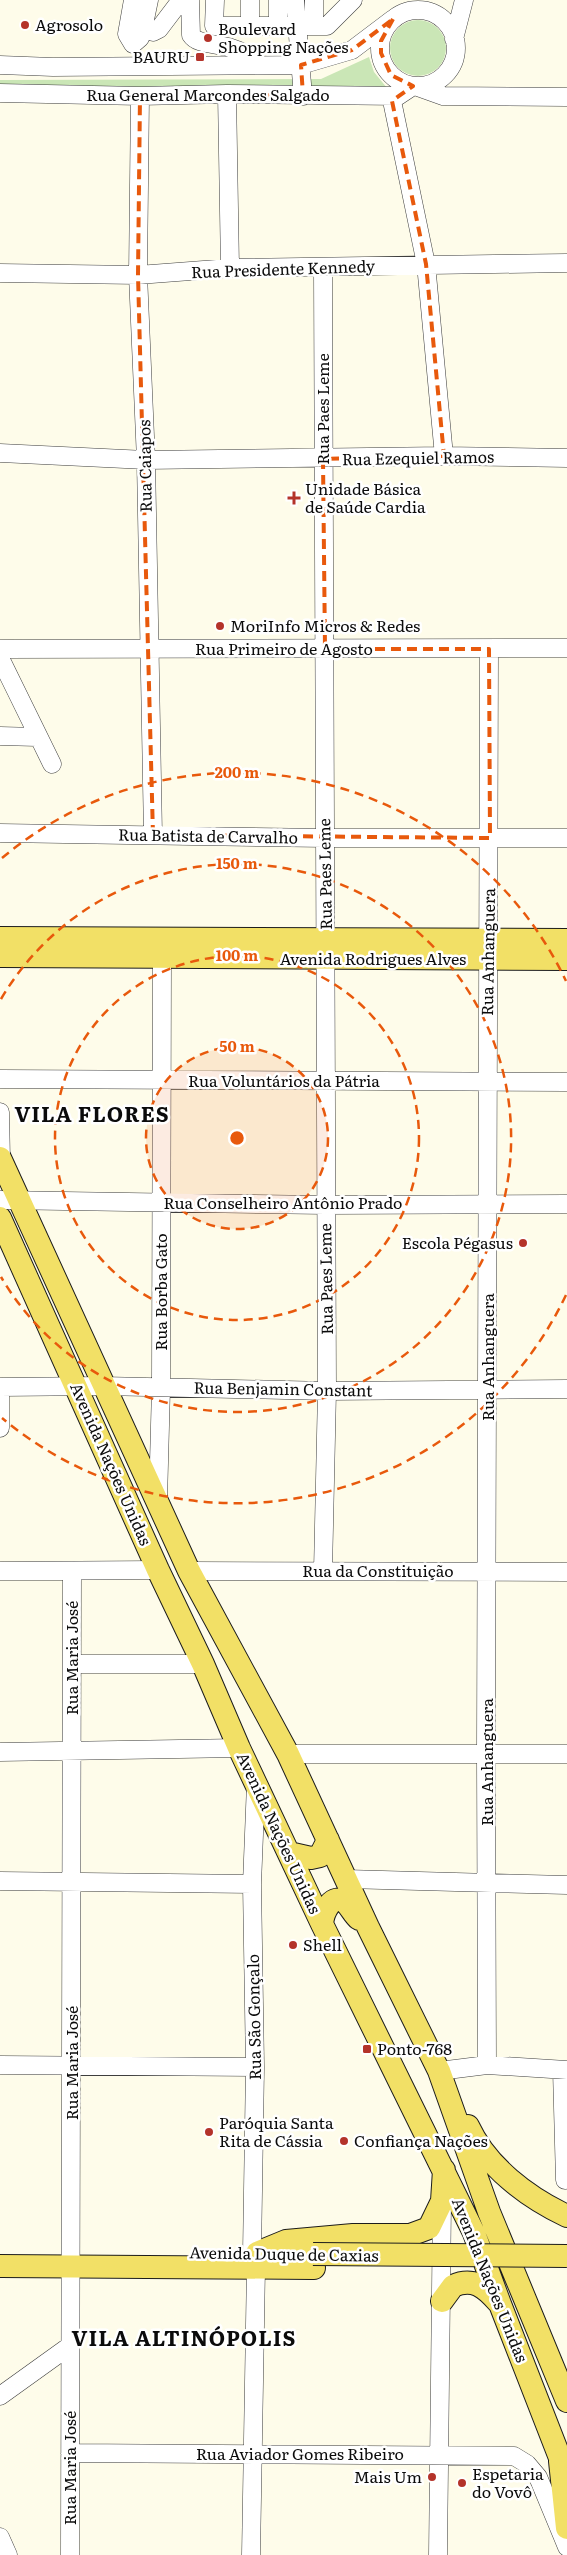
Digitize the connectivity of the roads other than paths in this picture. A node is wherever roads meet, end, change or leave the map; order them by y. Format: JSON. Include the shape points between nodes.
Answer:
{"nodes":[{"id":1,"x":133,"y":0,"type":"edge"},
{"id":2,"x":140,"y":0,"type":"edge"},
{"id":3,"x":148,"y":0,"type":"edge"},
{"id":4,"x":157,"y":0,"type":"edge"},
{"id":5,"x":190,"y":0,"type":"edge"},
{"id":6,"x":215,"y":0,"type":"edge"},
{"id":7,"x":250,"y":0,"type":"edge"},
{"id":8,"x":278,"y":0,"type":"edge"},
{"id":9,"x":295,"y":0,"type":"edge"},
{"id":10,"x":314,"y":0,"type":"edge"},
{"id":11,"x":410,"y":0,"type":"edge"},
{"id":12,"x":464,"y":0,"type":"edge"},
{"id":13,"x":347,"y":3,"type":"edge"},
{"id":14,"x":176,"y":6,"type":"edge"},
{"id":15,"x":396,"y":17,"type":"junction"},
{"id":16,"x":250,"y":26,"type":"junction"},
{"id":17,"x":278,"y":26,"type":"junction"},
{"id":18,"x":306,"y":26,"type":"junction"},
{"id":19,"x":143,"y":29,"type":"junction"},
{"id":20,"x":454,"y":39,"type":"junction"},
{"id":21,"x":133,"y":44,"type":"junction"},
{"id":22,"x":0,"y":65,"type":"edge"},
{"id":23,"x":301,"y":65,"type":"junction"},
{"id":24,"x":132,"y":66,"type":"junction"},
{"id":25,"x":249,"y":66,"type":"junction"},
{"id":26,"x":413,"y":86,"type":"junction"},
{"id":27,"x":0,"y":93,"type":"edge"},
{"id":28,"x":227,"y":94,"type":"junction"},
{"id":29,"x":140,"y":96,"type":"junction"},
{"id":30,"x":303,"y":96,"type":"junction"},
{"id":31,"x":391,"y":96,"type":"junction"},
{"id":32,"x":567,"y":97,"type":"edge"},
{"id":33,"x":567,"y":262,"type":"edge"},
{"id":34,"x":426,"y":264,"type":"junction"},
{"id":35,"x":230,"y":268,"type":"junction"},
{"id":36,"x":323,"y":268,"type":"junction"},
{"id":37,"x":0,"y":273,"type":"edge"},
{"id":38,"x":138,"y":275,"type":"junction"},
{"id":39,"x":0,"y":453,"type":"edge"},
{"id":40,"x":444,"y":456,"type":"junction"},
{"id":41,"x":567,"y":458,"type":"edge"},
{"id":42,"x":323,"y":459,"type":"junction"},
{"id":43,"x":146,"y":460,"type":"junction"},
{"id":44,"x":567,"y":648,"type":"edge"},
{"id":45,"x":0,"y":649,"type":"edge"},
{"id":46,"x":148,"y":649,"type":"junction"},
{"id":47,"x":489,"y":649,"type":"junction"},
{"id":48,"x":325,"y":650,"type":"junction"},
{"id":49,"x":0,"y":658,"type":"edge"},
{"id":50,"x":0,"y":736,"type":"edge"},
{"id":51,"x":37,"y":737,"type":"junction"},
{"id":52,"x":52,"y":764,"type":"dead end"},
{"id":53,"x":0,"y":833,"type":"edge"},
{"id":54,"x":153,"y":835,"type":"junction"},
{"id":55,"x":325,"y":838,"type":"junction"},
{"id":56,"x":490,"y":838,"type":"junction"},
{"id":57,"x":567,"y":838,"type":"edge"},
{"id":58,"x":0,"y":938,"type":"edge"},
{"id":59,"x":567,"y":940,"type":"edge"},
{"id":60,"x":326,"y":950,"type":"junction"},
{"id":61,"x":488,"y":950,"type":"junction"},
{"id":62,"x":0,"y":956,"type":"edge"},
{"id":63,"x":162,"y":958,"type":"junction"},
{"id":64,"x":567,"y":959,"type":"edge"},
{"id":65,"x":0,"y":1080,"type":"edge"},
{"id":66,"x":161,"y":1081,"type":"junction"},
{"id":67,"x":487,"y":1081,"type":"junction"},
{"id":68,"x":326,"y":1082,"type":"junction"},
{"id":69,"x":567,"y":1082,"type":"edge"},
{"id":70,"x":0,"y":1112,"type":"edge"},
{"id":71,"x":1,"y":1160,"type":"edge"},
{"id":72,"x":10,"y":1201,"type":"edge"},
{"id":73,"x":162,"y":1203,"type":"junction"},
{"id":74,"x":489,"y":1204,"type":"junction"},
{"id":75,"x":567,"y":1204,"type":"edge"},
{"id":76,"x":325,"y":1205,"type":"junction"},
{"id":77,"x":0,"y":1218,"type":"edge"},
{"id":78,"x":76,"y":1386,"type":"junction"},
{"id":79,"x":103,"y":1386,"type":"junction"},
{"id":80,"x":0,"y":1387,"type":"edge"},
{"id":81,"x":161,"y":1388,"type":"junction"},
{"id":82,"x":488,"y":1389,"type":"junction"},
{"id":83,"x":567,"y":1389,"type":"edge"},
{"id":84,"x":327,"y":1390,"type":"junction"},
{"id":85,"x":0,"y":1428,"type":"edge"},
{"id":86,"x":158,"y":1506,"type":"junction"},
{"id":87,"x":158,"y":1570,"type":"junction"},
{"id":88,"x":0,"y":1571,"type":"edge"},
{"id":89,"x":189,"y":1571,"type":"junction"},
{"id":90,"x":323,"y":1571,"type":"junction"},
{"id":91,"x":72,"y":1572,"type":"junction"},
{"id":92,"x":488,"y":1572,"type":"junction"},
{"id":93,"x":567,"y":1572,"type":"edge"},
{"id":94,"x":73,"y":1664,"type":"junction"},
{"id":95,"x":203,"y":1664,"type":"junction"},
{"id":96,"x":239,"y":1748,"type":"junction"},
{"id":97,"x":0,"y":1752,"type":"edge"},
{"id":98,"x":72,"y":1752,"type":"junction"},
{"id":99,"x":288,"y":1754,"type":"junction"},
{"id":100,"x":486,"y":1754,"type":"junction"},
{"id":101,"x":567,"y":1754,"type":"edge"},
{"id":102,"x":256,"y":1781,"type":"junction"},
{"id":103,"x":328,"y":1840,"type":"junction"},
{"id":104,"x":289,"y":1853,"type":"junction"},
{"id":105,"x":346,"y":1879,"type":"junction"},
{"id":106,"x":0,"y":1881,"type":"edge"},
{"id":107,"x":71,"y":1882,"type":"junction"},
{"id":108,"x":252,"y":1884,"type":"junction"},
{"id":109,"x":487,"y":1884,"type":"junction"},
{"id":110,"x":567,"y":1885,"type":"edge"},
{"id":111,"x":322,"y":1924,"type":"junction"},
{"id":112,"x":368,"y":1927,"type":"junction"},
{"id":113,"x":0,"y":2065,"type":"edge"},
{"id":114,"x":72,"y":2065,"type":"junction"},
{"id":115,"x":488,"y":2065,"type":"junction"},
{"id":116,"x":255,"y":2067,"type":"junction"},
{"id":117,"x":439,"y":2070,"type":"junction"},
{"id":118,"x":565,"y":2070,"type":"edge"},
{"id":119,"x":452,"y":2107,"type":"junction"},
{"id":120,"x":444,"y":2169,"type":"junction"},
{"id":121,"x":565,"y":2180,"type":"dead end"},
{"id":122,"x":442,"y":2201,"type":"junction"},
{"id":123,"x":567,"y":2216,"type":"edge"},
{"id":124,"x":0,"y":2252,"type":"edge"},
{"id":125,"x":567,"y":2256,"type":"edge"},
{"id":126,"x":255,"y":2258,"type":"junction"},
{"id":127,"x":71,"y":2259,"type":"junction"},
{"id":128,"x":314,"y":2261,"type":"junction"},
{"id":129,"x":0,"y":2266,"type":"edge"},
{"id":130,"x":567,"y":2268,"type":"edge"},
{"id":131,"x":442,"y":2301,"type":"junction"},
{"id":132,"x":500,"y":2304,"type":"junction"},
{"id":133,"x":71,"y":2344,"type":"junction"},
{"id":134,"x":0,"y":2396,"type":"edge"},
{"id":135,"x":567,"y":2401,"type":"edge"},
{"id":136,"x":70,"y":2453,"type":"junction"},
{"id":137,"x":252,"y":2453,"type":"junction"},
{"id":138,"x":440,"y":2455,"type":"junction"},
{"id":139,"x":564,"y":2467,"type":"edge"},
{"id":140,"x":567,"y":2528,"type":"edge"},
{"id":141,"x":0,"y":2536,"type":"edge"},
{"id":142,"x":567,"y":2547,"type":"edge"},
{"id":143,"x":8,"y":2555,"type":"edge"},
{"id":144,"x":70,"y":2555,"type":"edge"},
{"id":145,"x":251,"y":2555,"type":"edge"},
{"id":146,"x":438,"y":2555,"type":"edge"}],
"edges":[{"from":1,"to":21,"type":"street","via":[[127,34]]},
{"from":2,"to":21,"type":"street"},
{"from":3,"to":19,"type":"street"},
{"from":4,"to":14,"type":"street","via":[[156,6],[164,13]]},
{"from":5,"to":25,"type":"street","via":[[194,40],[234,48],[249,57]]},
{"from":6,"to":16,"type":"street","via":[[214,26]]},
{"from":7,"to":16,"type":"street"},
{"from":8,"to":17,"type":"street"},
{"from":9,"to":18,"type":"street"},
{"from":10,"to":18,"type":"street"},
{"from":11,"to":15,"type":"street"},
{"from":12,"to":20,"type":"street"},
{"from":13,"to":18,"type":"street","via":[[327,26]]},
{"from":14,"to":19,"type":"street","via":[[159,30]]},
{"from":15,"to":20,"type":"street","name":"Rua General Marcondes Salgado","via":[[418,9],[438,15]]},
{"from":15,"to":23,"type":"street","name":"Rua General Marcondes Salgado","via":[[352,50]]},
{"from":15,"to":26,"type":"street","via":[[385,29],[381,53],[391,75]]},
{"from":16,"to":17,"type":"street"},
{"from":17,"to":18,"type":"street"},
{"from":18,"to":23,"type":"street"},
{"from":19,"to":21,"type":"street"},
{"from":20,"to":26,"type":"street","name":"Rua General Marcondes Salgado","via":[[454,59],[443,76],[424,85]]},
{"from":21,"to":24,"type":"street"},
{"from":22,"to":24,"type":"street","name":"Rua General Marcondes Salgado","via":[[53,68]]},
{"from":23,"to":25,"type":"street","name":"Rua General Marcondes Salgado"},
{"from":23,"to":30,"type":"street"},
{"from":24,"to":25,"type":"street","name":"Rua General Marcondes Salgado"},
{"from":26,"to":31,"type":"street","name":"Rua General Marcondes Salgado","via":[[398,96]]},
{"from":26,"to":32,"type":"street","via":[[443,96]]},
{"from":27,"to":29,"type":"street","name":"Rua General Marcondes Salgado"},
{"from":28,"to":29,"type":"street","name":"Rua General Marcondes Salgado"},
{"from":28,"to":30,"type":"street","name":"Rua General Marcondes Salgado"},
{"from":28,"to":35,"type":"street"},
{"from":29,"to":38,"type":"street","name":"Rua Caiapos"},
{"from":30,"to":31,"type":"street","name":"Rua General Marcondes Salgado"},
{"from":31,"to":34,"type":"street"},
{"from":33,"to":34,"type":"street","name":"Rua Presidente Kennedy"},
{"from":34,"to":36,"type":"street","name":"Rua Presidente Kennedy"},
{"from":34,"to":40,"type":"street"},
{"from":35,"to":36,"type":"street","name":"Rua Presidente Kennedy"},
{"from":35,"to":38,"type":"street","name":"Rua Presidente Kennedy"},
{"from":36,"to":42,"type":"street","name":"Rua Paes Leme"},
{"from":37,"to":38,"type":"street","name":"Rua Presidente Kennedy"},
{"from":38,"to":43,"type":"street","name":"Rua Caiapos"},
{"from":39,"to":43,"type":"street","name":"Rua Ezequiel Ramos"},
{"from":40,"to":41,"type":"street","name":"Rua Ezequiel Ramos"},
{"from":40,"to":42,"type":"street","name":"Rua Ezequiel Ramos"},
{"from":42,"to":43,"type":"street","name":"Rua Ezequiel Ramos"},
{"from":42,"to":48,"type":"street","name":"Rua Paes Leme"},
{"from":43,"to":46,"type":"street","name":"Rua Caiapos"},
{"from":44,"to":47,"type":"street","name":"Rua Primeiro de Agosto"},
{"from":45,"to":46,"type":"street","name":"Rua Primeiro de Agosto"},
{"from":46,"to":48,"type":"street","name":"Rua Primeiro de Agosto"},
{"from":46,"to":54,"type":"street","name":"Rua Caiapos"},
{"from":47,"to":48,"type":"street","name":"Rua Primeiro de Agosto"},
{"from":47,"to":56,"type":"street","name":"Rua Anhanguera"},
{"from":48,"to":55,"type":"street","name":"Rua Paes Leme"},
{"from":49,"to":51,"type":"street"},
{"from":50,"to":51,"type":"street"},
{"from":51,"to":52,"type":"street"},
{"from":53,"to":54,"type":"street","name":"Rua Batista de Carvalho"},
{"from":54,"to":55,"type":"street","name":"Rua Batista de Carvalho"},
{"from":55,"to":56,"type":"street","name":"Rua Batista de Carvalho"},
{"from":55,"to":60,"type":"street","name":"Rua Paes Leme"},
{"from":56,"to":57,"type":"street","name":"Rua Batista de Carvalho"},
{"from":56,"to":61,"type":"street","name":"Rua Anhanguera"},
{"from":58,"to":60,"type":"main road","name":"Avenida Rodrigues Alves"},
{"from":59,"to":61,"type":"main road","name":"Avenida Rodrigues Alves"},
{"from":60,"to":61,"type":"main road","name":"Avenida Rodrigues Alves"},
{"from":60,"to":63,"type":"main road","name":"Avenida Rodrigues Alves"},
{"from":60,"to":68,"type":"street","name":"Rua Paes Leme"},
{"from":61,"to":64,"type":"main road","name":"Avenida Rodrigues Alves"},
{"from":61,"to":67,"type":"street","name":"Rua Anhanguera"},
{"from":62,"to":63,"type":"main road","name":"Avenida Rodrigues Alves"},
{"from":63,"to":66,"type":"street","name":"Rua Borba Gato"},
{"from":65,"to":66,"type":"street","name":"Rua Voluntários da Pátria"},
{"from":66,"to":68,"type":"street","name":"Rua Voluntários da Pátria"},
{"from":66,"to":73,"type":"street","name":"Rua Borba Gato"},
{"from":67,"to":68,"type":"street","name":"Rua Voluntários da Pátria"},
{"from":67,"to":69,"type":"street","name":"Rua Voluntários da Pátria"},
{"from":67,"to":74,"type":"street","name":"Rua Anhanguera"},
{"from":68,"to":76,"type":"street","name":"Rua Paes Leme"},
{"from":70,"to":71,"type":"street"},
{"from":71,"to":72,"type":"main road","name":"Avenida Nações Unidas"},
{"from":72,"to":73,"type":"street","name":"Rua Conselheiro Antônio Prado"},
{"from":72,"to":79,"type":"main road","name":"Avenida Nações Unidas"},
{"from":73,"to":76,"type":"street","name":"Rua Conselheiro Antônio Prado"},
{"from":73,"to":81,"type":"street","name":"Rua Borba Gato"},
{"from":74,"to":75,"type":"street","name":"Rua Conselheiro Antônio Prado"},
{"from":74,"to":76,"type":"street","name":"Rua Conselheiro Antônio Prado"},
{"from":74,"to":82,"type":"street","name":"Rua Anhanguera"},
{"from":76,"to":84,"type":"street","name":"Rua Paes Leme"},
{"from":77,"to":78,"type":"main road","name":"Avenida Nações Unidas"},
{"from":78,"to":79,"type":"street","name":"Rua Benjamin Constant"},
{"from":78,"to":80,"type":"street","name":"Rua Benjamin Constant"},
{"from":78,"to":87,"type":"main road","name":"Avenida Nações Unidas"},
{"from":79,"to":81,"type":"street","name":"Rua Benjamin Constant"},
{"from":79,"to":86,"type":"main road","name":"Avenida Nações Unidas"},
{"from":80,"to":85,"type":"street"},
{"from":81,"to":84,"type":"street","name":"Rua Benjamin Constant"},
{"from":81,"to":86,"type":"street","name":"Rua Borba Gato"},
{"from":82,"to":83,"type":"street","name":"Rua Benjamin Constant"},
{"from":82,"to":84,"type":"street","name":"Rua Benjamin Constant"},
{"from":82,"to":92,"type":"street","name":"Rua Anhanguera"},
{"from":84,"to":90,"type":"street","name":"Rua Paes Leme"},
{"from":86,"to":89,"type":"main road","name":"Avenida Nações Unidas"},
{"from":87,"to":91,"type":"street"},
{"from":87,"to":95,"type":"main road","name":"Avenida Nações Unidas"},
{"from":88,"to":91,"type":"street"},
{"from":89,"to":90,"type":"street","name":"Rua da Constituição"},
{"from":89,"to":99,"type":"main road","name":"Avenida Nações Unidas"},
{"from":90,"to":92,"type":"street","name":"Rua da Constituição"},
{"from":91,"to":94,"type":"street","name":"Rua Maria José"},
{"from":92,"to":93,"type":"street","name":"Rua da Constituição"},
{"from":92,"to":100,"type":"street","name":"Rua Anhanguera"},
{"from":94,"to":95,"type":"street"},
{"from":94,"to":98,"type":"street","name":"Rua Maria José"},
{"from":95,"to":96,"type":"main road","name":"Avenida Nações Unidas"},
{"from":96,"to":98,"type":"street"},
{"from":96,"to":102,"type":"main road","name":"Avenida Nações Unidas"},
{"from":97,"to":98,"type":"street"},
{"from":98,"to":107,"type":"street","name":"Rua Maria José"},
{"from":99,"to":100,"type":"street"},
{"from":99,"to":103,"type":"main road","name":"Avenida Nações Unidas"},
{"from":100,"to":101,"type":"street"},
{"from":100,"to":109,"type":"street","name":"Rua Anhanguera"},
{"from":102,"to":104,"type":"main road","name":"Avenida Nações Unidas"},
{"from":102,"to":108,"type":"street","name":"Rua São Gonçalo"},
{"from":103,"to":104,"type":"main road","via":[[320,1856],[311,1858]]},
{"from":103,"to":105,"type":"main road","name":"Avenida Nações Unidas"},
{"from":104,"to":111,"type":"main road","name":"Avenida Nações Unidas"},
{"from":105,"to":109,"type":"street"},
{"from":105,"to":112,"type":"main road","name":"Avenida Nações Unidas"},
{"from":106,"to":107,"type":"street"},
{"from":107,"to":108,"type":"street"},
{"from":107,"to":114,"type":"street","name":"Rua Maria José"},
{"from":108,"to":116,"type":"street","name":"Rua São Gonçalo"},
{"from":109,"to":110,"type":"street"},
{"from":109,"to":115,"type":"street","name":"Rua Anhanguera"},
{"from":111,"to":112,"type":"main road","via":[[328,1904],[336,1900],[346,1902]]},
{"from":111,"to":120,"type":"main road","name":"Avenida Nações Unidas"},
{"from":112,"to":117,"type":"main road","name":"Avenida Nações Unidas"},
{"from":113,"to":114,"type":"street"},
{"from":114,"to":116,"type":"street"},
{"from":114,"to":127,"type":"street","name":"Rua Maria José"},
{"from":115,"to":117,"type":"street"},
{"from":115,"to":118,"type":"street"},
{"from":116,"to":126,"type":"street","name":"Rua São Gonçalo"},
{"from":117,"to":119,"type":"main road","name":"Avenida Nações Unidas"},
{"from":118,"to":121,"type":"street"},
{"from":119,"to":123,"type":"main road","via":[[495,2165],[521,2188]]},
{"from":119,"to":135,"type":"main road","name":"Avenida Nações Unidas","via":[[489,2212]]},
{"from":120,"to":122,"type":"main road"},
{"from":120,"to":132,"type":"main road","name":"Avenida Nações Unidas","via":[[474,2233]]},
{"from":122,"to":126,"type":"main road","via":[[429,2228],[410,2236],[353,2235],[286,2241]]},
{"from":122,"to":131,"type":"street"},
{"from":124,"to":127,"type":"main road","name":"Avenida Duque de Caxias"},
{"from":125,"to":128,"type":"main road","name":"Avenida Duque de Caxias","bridge":true},
{"from":126,"to":127,"type":"main road","name":"Avenida Duque de Caxias"},
{"from":126,"to":128,"type":"main road","name":"Avenida Duque de Caxias"},
{"from":126,"to":137,"type":"street","name":"Rua São Gonçalo"},
{"from":127,"to":129,"type":"main road","name":"Avenida Duque de Caxias"},
{"from":127,"to":133,"type":"street","name":"Rua Maria José"},
{"from":128,"to":130,"type":"main road","name":"Avenida Duque de Caxias"},
{"from":131,"to":132,"type":"main road","via":[[453,2286],[471,2282],[485,2287]]},
{"from":131,"to":138,"type":"street"},
{"from":132,"to":139,"type":"main road","name":"Avenida Nações Unidas"},
{"from":133,"to":134,"type":"street"},
{"from":133,"to":136,"type":"street","name":"Rua Maria José"},
{"from":136,"to":137,"type":"street","name":"Rua Aviador Gomes Ribeiro"},
{"from":136,"to":144,"type":"street","name":"Rua Maria José"},
{"from":137,"to":138,"type":"street","name":"Rua Aviador Gomes Ribeiro"},
{"from":137,"to":145,"type":"street","name":"Rua São Gonçalo"},
{"from":138,"to":142,"type":"street","name":"Rua Aviador Gomes Ribeiro","via":[[514,2456],[527,2464],[538,2477]]},
{"from":138,"to":146,"type":"street"},
{"from":139,"to":140,"type":"main road","name":"Avenida Nações Unidas"},
{"from":141,"to":143,"type":"street"}]}
